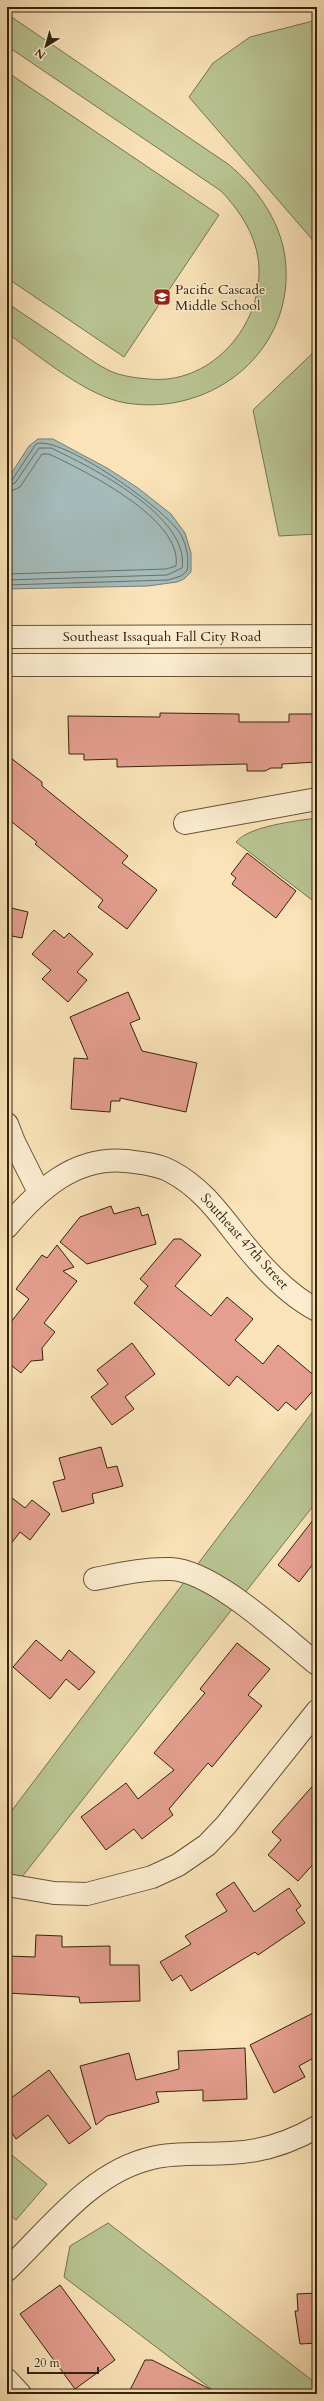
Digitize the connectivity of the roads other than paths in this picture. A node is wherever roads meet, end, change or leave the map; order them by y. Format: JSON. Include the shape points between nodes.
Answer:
{"nodes":[{"id":1,"x":7,"y":636,"type":"edge"},
{"id":2,"x":317,"y":636,"type":"edge"},
{"id":3,"x":7,"y":665,"type":"edge"},
{"id":4,"x":317,"y":665,"type":"edge"},
{"id":5,"x":317,"y":799,"type":"edge"},
{"id":6,"x":184,"y":823,"type":"dead end"},
{"id":7,"x":7,"y":1124,"type":"edge"},
{"id":8,"x":39,"y":1192,"type":"junction"},
{"id":9,"x":7,"y":1227,"type":"edge"},
{"id":10,"x":317,"y":1310,"type":"edge"},
{"id":11,"x":95,"y":1579,"type":"dead end"},
{"id":12,"x":317,"y":1664,"type":"edge"},
{"id":13,"x":317,"y":1711,"type":"edge"},
{"id":14,"x":7,"y":1885,"type":"edge"},
{"id":15,"x":317,"y":2127,"type":"edge"},
{"id":16,"x":7,"y":2270,"type":"edge"},
{"id":17,"x":7,"y":2380,"type":"edge"},
{"id":18,"x":20,"y":2394,"type":"edge"}],
"edges":[{"from":1,"to":2,"type":"street","name":"Southeast Issaquah Fall City Road"},
{"from":3,"to":4,"type":"street"},
{"from":5,"to":6,"type":"street"},
{"from":7,"to":8,"type":"street"},
{"from":8,"to":9,"type":"street","name":"Southeast 47th Street"},
{"from":8,"to":10,"type":"street","name":"Southeast 47th Street","via":[[65,1173],[91,1162],[115,1160],[145,1163],[170,1171],[195,1186],[281,1284]]},
{"from":11,"to":12,"type":"street","via":[[140,1569],[172,1569],[197,1575],[221,1587]]},
{"from":13,"to":14,"type":"street","via":[[226,1825],[207,1845],[178,1864],[152,1877],[87,1894],[54,1893]]},
{"from":15,"to":16,"type":"street","via":[[275,2146],[232,2154],[188,2154],[152,2158],[120,2168],[95,2184]]},
{"from":17,"to":18,"type":"street"}]}
